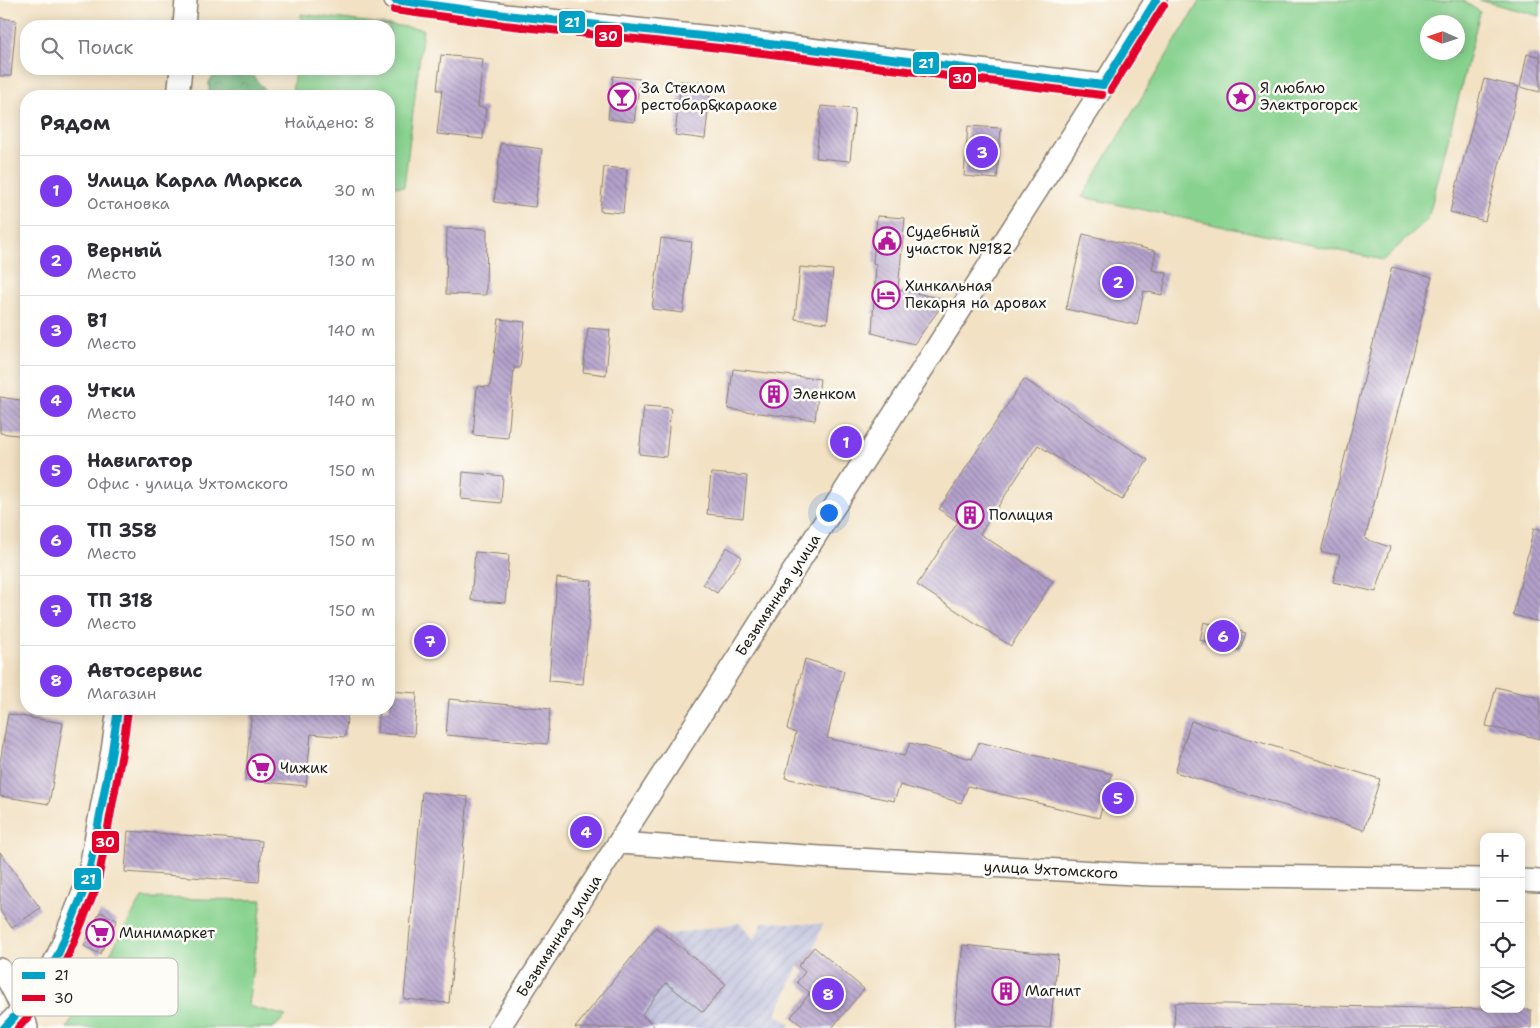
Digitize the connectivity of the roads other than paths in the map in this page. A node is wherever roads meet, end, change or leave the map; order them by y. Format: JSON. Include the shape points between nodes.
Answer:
{"nodes":[{"id":1,"x":186,"y":0,"type":"edge"},
{"id":2,"x":395,"y":0,"type":"edge"},
{"id":3,"x":1156,"y":0,"type":"edge"},
{"id":4,"x":184,"y":20,"type":"edge"},
{"id":5,"x":180,"y":75,"type":"edge"},
{"id":6,"x":1104,"y":85,"type":"junction"},
{"id":7,"x":179,"y":90,"type":"edge"},
{"id":8,"x":117,"y":715,"type":"edge"},
{"id":9,"x":619,"y":843,"type":"junction"},
{"id":10,"x":1480,"y":880,"type":"edge"},
{"id":11,"x":1525,"y":880,"type":"edge"},
{"id":12,"x":1540,"y":881,"type":"edge"},
{"id":13,"x":56,"y":958,"type":"edge"},
{"id":14,"x":0,"y":969,"type":"edge"},
{"id":15,"x":12,"y":987,"type":"edge"},
{"id":16,"x":25,"y":1019,"type":"edge"},
{"id":17,"x":4,"y":1028,"type":"edge"},
{"id":18,"x":499,"y":1028,"type":"edge"}],
"edges":[{"from":1,"to":4,"type":"street"},
{"from":2,"to":6,"type":"street"},
{"from":3,"to":6,"type":"street","name":"Безымянная улица"},
{"from":5,"to":7,"type":"street"},
{"from":6,"to":9,"type":"street","name":"Безымянная улица"},
{"from":8,"to":13,"type":"street","via":[[87,883]]},
{"from":9,"to":10,"type":"street","name":"улица Ухтомского","via":[[1152,875]]},
{"from":9,"to":18,"type":"street","name":"Безымянная улица"},
{"from":11,"to":12,"type":"street"},
{"from":14,"to":15,"type":"street"},
{"from":16,"to":17,"type":"street"}]}
